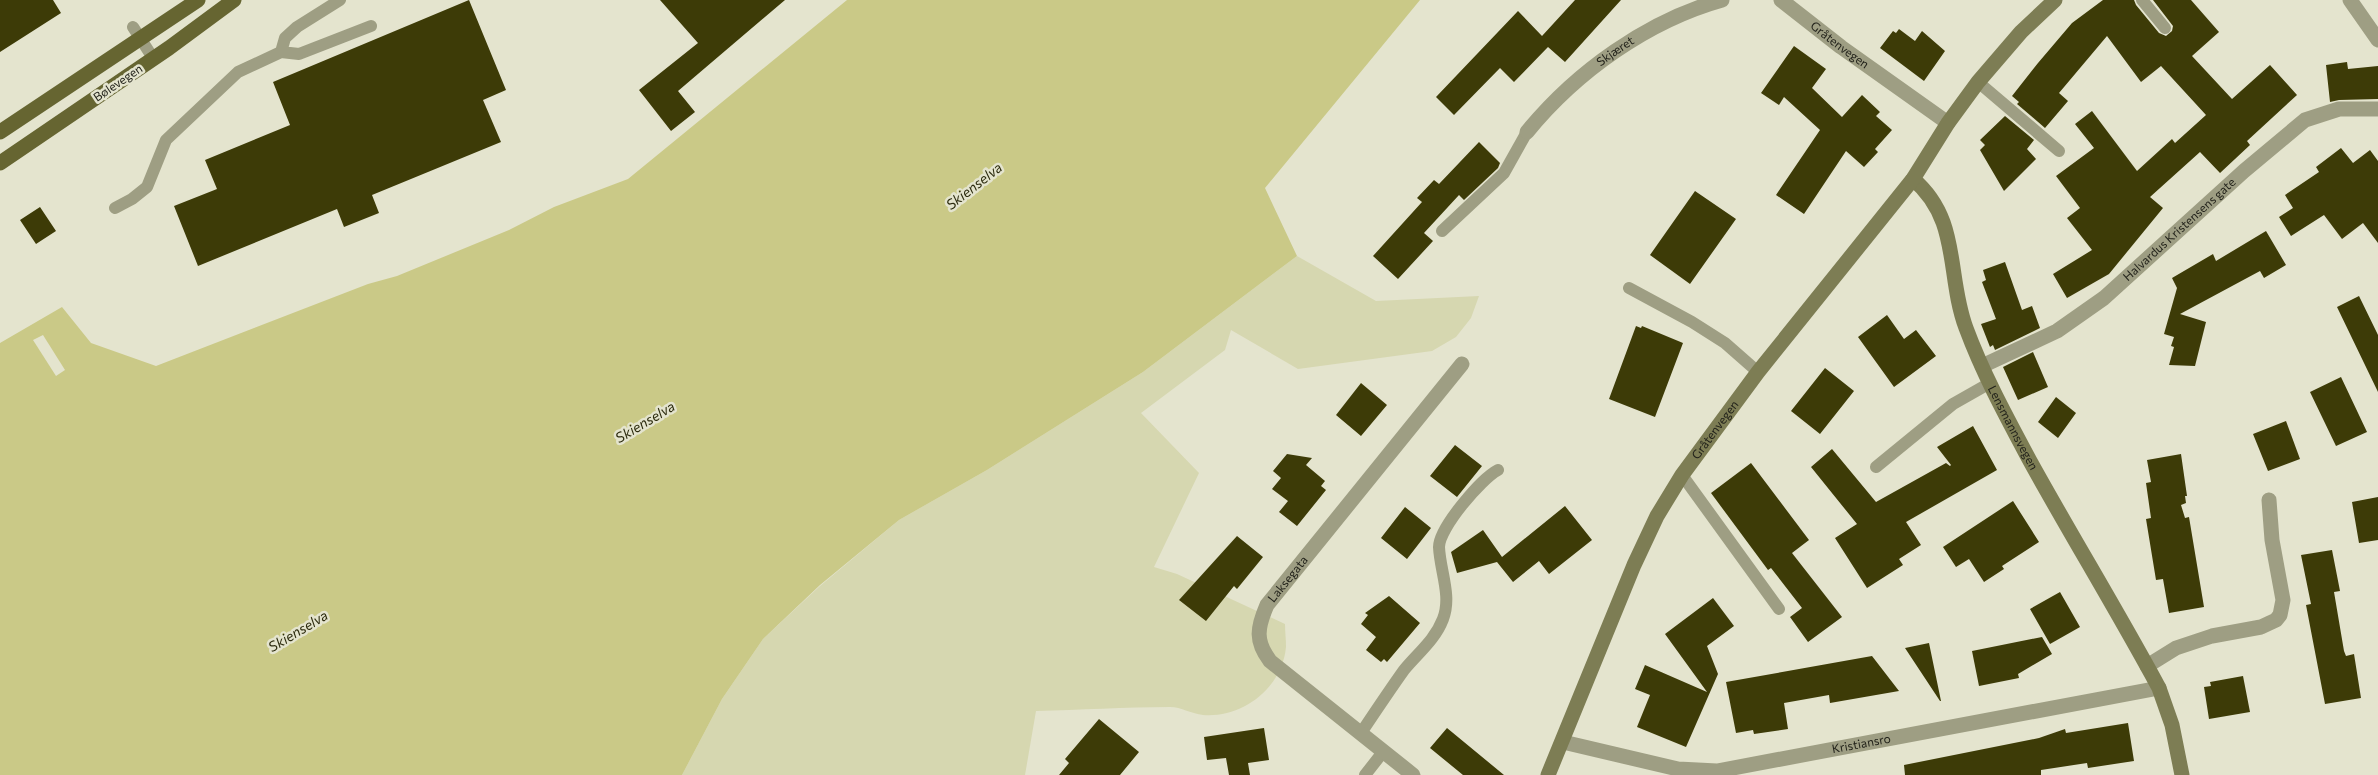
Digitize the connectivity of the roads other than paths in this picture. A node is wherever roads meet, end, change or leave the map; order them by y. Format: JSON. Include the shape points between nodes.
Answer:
{"nodes":[{"id":1,"x":198,"y":0,"type":"edge"},
{"id":2,"x":234,"y":0,"type":"edge"},
{"id":3,"x":340,"y":0,"type":"edge"},
{"id":4,"x":1722,"y":0,"type":"edge"},
{"id":5,"x":1781,"y":0,"type":"edge"},
{"id":6,"x":2055,"y":0,"type":"edge"},
{"id":7,"x":2142,"y":0,"type":"edge"},
{"id":8,"x":2350,"y":0,"type":"edge"},
{"id":9,"x":371,"y":26,"type":"dead end"},
{"id":10,"x":2165,"y":28,"type":"dead end"},
{"id":11,"x":137,"y":33,"type":"junction"},
{"id":12,"x":2378,"y":40,"type":"edge"},
{"id":13,"x":280,"y":52,"type":"junction"},
{"id":14,"x":153,"y":58,"type":"junction"},
{"id":15,"x":1978,"y":82,"type":"junction"},
{"id":16,"x":2378,"y":109,"type":"edge"},
{"id":17,"x":1948,"y":123,"type":"junction"},
{"id":18,"x":0,"y":132,"type":"edge"},
{"id":19,"x":1527,"y":132,"type":"joint"},
{"id":20,"x":2059,"y":151,"type":"dead end"},
{"id":21,"x":0,"y":163,"type":"edge"},
{"id":22,"x":1913,"y":180,"type":"junction"},
{"id":23,"x":115,"y":208,"type":"dead end"},
{"id":24,"x":1442,"y":231,"type":"dead end"},
{"id":25,"x":1629,"y":288,"type":"dead end"},
{"id":26,"x":1462,"y":364,"type":"dead end"},
{"id":27,"x":1982,"y":366,"type":"junction"},
{"id":28,"x":1758,"y":372,"type":"junction"},
{"id":29,"x":1990,"y":383,"type":"junction"},
{"id":30,"x":1876,"y":467,"type":"dead end"},
{"id":31,"x":1498,"y":470,"type":"dead end"},
{"id":32,"x":1682,"y":475,"type":"junction"},
{"id":33,"x":2269,"y":500,"type":"dead end"},
{"id":34,"x":1779,"y":609,"type":"dead end"},
{"id":35,"x":2147,"y":666,"type":"junction"},
{"id":36,"x":2160,"y":688,"type":"junction"},
{"id":37,"x":1361,"y":733,"type":"junction"},
{"id":38,"x":1563,"y":742,"type":"junction"},
{"id":39,"x":1383,"y":752,"type":"junction"},
{"id":40,"x":1365,"y":775,"type":"edge"},
{"id":41,"x":1413,"y":775,"type":"edge"},
{"id":42,"x":1548,"y":775,"type":"edge"},
{"id":43,"x":2182,"y":775,"type":"edge"}],
"edges":[{"from":1,"to":11,"type":"main road","name":"Bølevegen"},
{"from":2,"to":14,"type":"main road","name":"Bølevegen"},
{"from":3,"to":13,"type":"lane","via":[[285,38]]},
{"from":4,"to":19,"type":"street","name":"Skjæret","via":[[1697,7],[1644,33],[1548,106]]},
{"from":5,"to":17,"type":"street","name":"Gråtenvegen"},
{"from":6,"to":15,"type":"street","name":"Gråtenvegen","via":[[2021,32]]},
{"from":7,"to":10,"type":"lane"},
{"from":8,"to":12,"type":"street"},
{"from":9,"to":13,"type":"lane","via":[[300,54]]},
{"from":11,"to":14,"type":"lane"},
{"from":11,"to":18,"type":"main road","name":"Bølevegen"},
{"from":13,"to":23,"type":"lane","via":[[238,72],[166,140],[147,187]]},
{"from":14,"to":21,"type":"main road","name":"Bølevegen"},
{"from":15,"to":17,"type":"street","name":"Gråtenvegen"},
{"from":15,"to":20,"type":"lane"},
{"from":16,"to":27,"type":"street","name":"Halvardus Kristensens gate","via":[[2338,109],[2305,120],[2104,298],[2057,331]]},
{"from":17,"to":22,"type":"street","name":"Gråtenvegen"},
{"from":19,"to":24,"type":"lane","via":[[1504,173]]},
{"from":22,"to":27,"type":"street","name":"Lensmannsvegen","via":[[1927,192],[1942,215],[1949,238],[1957,300]]},
{"from":22,"to":28,"type":"street","name":"Gråtenvegen"},
{"from":25,"to":28,"type":"lane","via":[[1725,343]]},
{"from":26,"to":37,"type":"street","name":"Laksegata","via":[[1267,605],[1261,620],[1258,635],[1261,650],[1270,661]]},
{"from":27,"to":29,"type":"street","name":"Lensmannsvegen"},
{"from":28,"to":32,"type":"street","name":"Gråtenvegen"},
{"from":29,"to":30,"type":"lane","via":[[1953,404]]},
{"from":29,"to":35,"type":"street","name":"Lensmannsvegen","via":[[2056,508]]},
{"from":31,"to":37,"type":"lane","via":[[1476,490],[1446,527],[1439,544],[1446,593],[1444,617],[1434,637],[1405,669]]},
{"from":32,"to":34,"type":"lane"},
{"from":32,"to":38,"type":"street","name":"Gråtenvegen","via":[[1657,516],[1634,565]]},
{"from":33,"to":35,"type":"street","via":[[2272,540],[2283,600],[2280,615],[2261,627],[2212,636],[2176,648]]},
{"from":35,"to":36,"type":"street","name":"Lensmannsvegen"},
{"from":36,"to":38,"type":"street","name":"Kristiansro","via":[[1717,771],[1678,769]]},
{"from":36,"to":43,"type":"street","name":"Lensmannsvegen","via":[[2172,725]]},
{"from":37,"to":39,"type":"street","name":"Laksegata"},
{"from":38,"to":42,"type":"street","name":"Gråtenvegen"},
{"from":39,"to":40,"type":"lane"},
{"from":39,"to":41,"type":"street","name":"Laksegata"}]}
